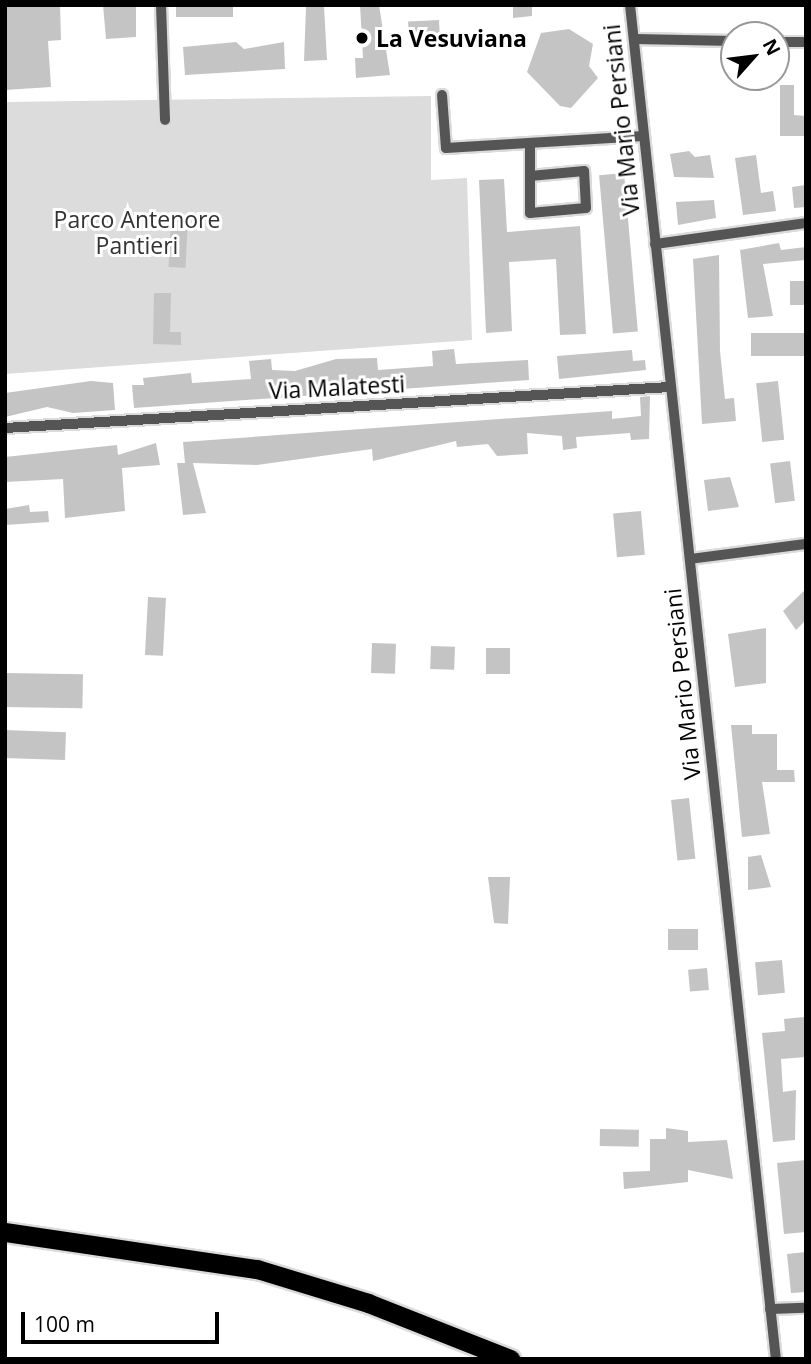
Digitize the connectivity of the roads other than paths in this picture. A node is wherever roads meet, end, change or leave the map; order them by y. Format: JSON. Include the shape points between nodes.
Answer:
{"nodes":[{"id":1,"x":161,"y":5,"type":"edge"},
{"id":2,"x":630,"y":5,"type":"edge"},
{"id":3,"x":635,"y":39,"type":"junction"},
{"id":4,"x":720,"y":41,"type":"edge"},
{"id":5,"x":442,"y":95,"type":"dead end"},
{"id":6,"x":165,"y":120,"type":"dead end"},
{"id":7,"x":644,"y":136,"type":"junction"},
{"id":8,"x":530,"y":145,"type":"junction"},
{"id":9,"x":530,"y":176,"type":"junction"},
{"id":10,"x":806,"y":223,"type":"edge"},
{"id":11,"x":654,"y":244,"type":"junction"},
{"id":12,"x":670,"y":387,"type":"junction"},
{"id":13,"x":5,"y":428,"type":"edge"},
{"id":14,"x":806,"y":544,"type":"edge"},
{"id":15,"x":690,"y":559,"type":"junction"},
{"id":16,"x":5,"y":1222,"type":"edge"},
{"id":17,"x":5,"y":1231,"type":"edge"},
{"id":18,"x":41,"y":1233,"type":"junction"},
{"id":19,"x":806,"y":1308,"type":"edge"},
{"id":20,"x":770,"y":1309,"type":"junction"},
{"id":21,"x":510,"y":1359,"type":"edge"},
{"id":22,"x":776,"y":1359,"type":"edge"}],
"edges":[{"from":1,"to":6,"type":"street"},
{"from":2,"to":3,"type":"street","name":"Via Mario Persiani"},
{"from":3,"to":4,"type":"street"},
{"from":3,"to":7,"type":"street","name":"Via Mario Persiani"},
{"from":5,"to":8,"type":"street","via":[[446,148]]},
{"from":7,"to":8,"type":"street"},
{"from":7,"to":11,"type":"street","name":"Via Mario Persiani"},
{"from":8,"to":9,"type":"street"},
{"from":9,"to":9,"type":"street","via":[[583,171],[586,208],[530,213]]},
{"from":10,"to":11,"type":"street"},
{"from":11,"to":12,"type":"street","name":"Via Mario Persiani"},
{"from":12,"to":13,"type":"street","name":"Via Malatesti"},
{"from":12,"to":15,"type":"street","name":"Via Mario Persiani"},
{"from":14,"to":15,"type":"street"},
{"from":15,"to":20,"type":"street","name":"Via Mario Persiani"},
{"from":16,"to":18,"type":"highway"},
{"from":17,"to":18,"type":"highway"},
{"from":18,"to":21,"type":"highway","via":[[257,1269],[368,1303]]},
{"from":19,"to":20,"type":"street"},
{"from":20,"to":22,"type":"street","name":"Via Mario Persiani"}]}
